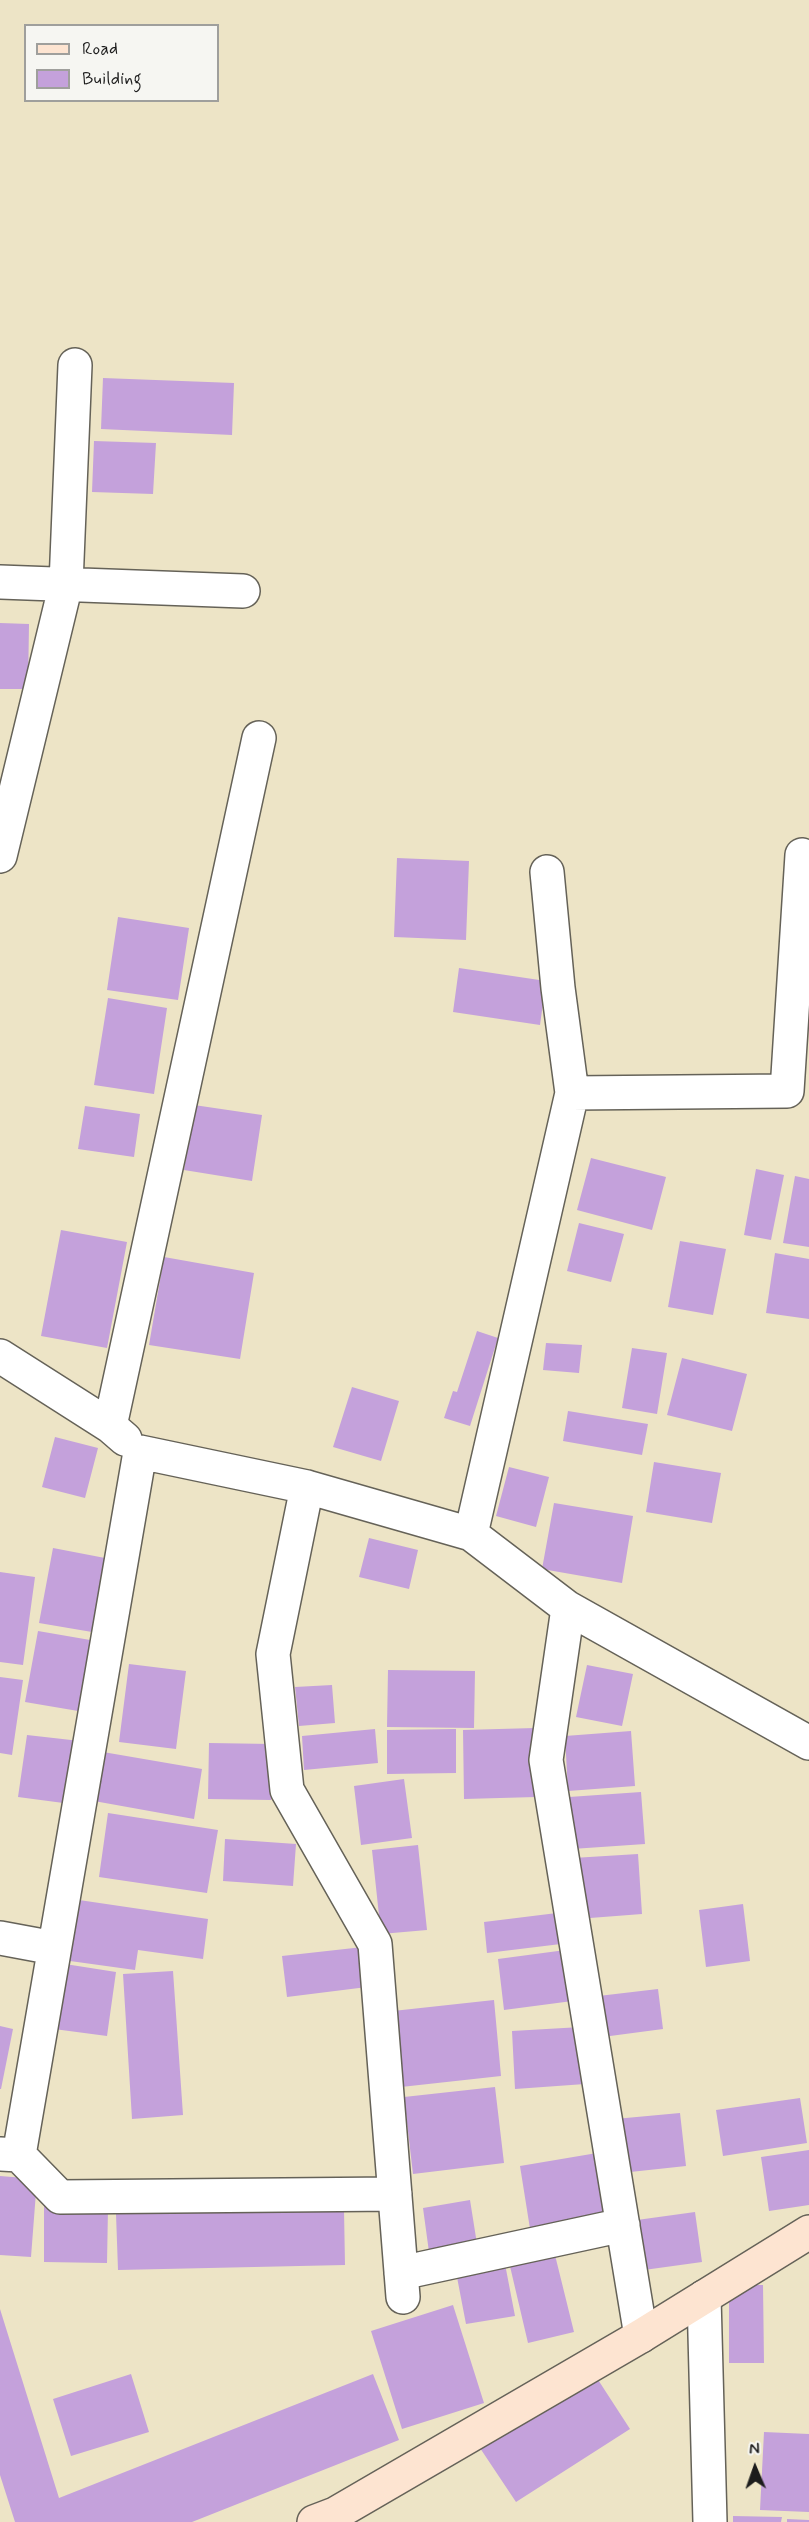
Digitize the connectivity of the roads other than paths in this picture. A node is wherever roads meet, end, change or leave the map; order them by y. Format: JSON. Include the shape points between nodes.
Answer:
{"nodes":[{"id":1,"x":75,"y":365,"type":"dead end"},
{"id":2,"x":0,"y":582,"type":"edge"},
{"id":3,"x":66,"y":585,"type":"junction"},
{"id":4,"x":243,"y":591,"type":"dead end"},
{"id":5,"x":259,"y":738,"type":"dead end"},
{"id":6,"x":802,"y":855,"type":"dead end"},
{"id":7,"x":0,"y":856,"type":"edge"},
{"id":8,"x":547,"y":872,"type":"dead end"},
{"id":9,"x":798,"y":1092,"type":"edge"},
{"id":10,"x":572,"y":1093,"type":"junction"},
{"id":11,"x":0,"y":1356,"type":"edge"},
{"id":12,"x":110,"y":1426,"type":"junction"},
{"id":13,"x":140,"y":1452,"type":"junction"},
{"id":14,"x":307,"y":1487,"type":"junction"},
{"id":15,"x":471,"y":1534,"type":"junction"},
{"id":16,"x":568,"y":1608,"type":"junction"},
{"id":17,"x":809,"y":1743,"type":"edge"},
{"id":18,"x":0,"y":1938,"type":"edge"},
{"id":19,"x":54,"y":1948,"type":"junction"},
{"id":20,"x":10,"y":2155,"type":"edge"},
{"id":21,"x":395,"y":2194,"type":"junction"},
{"id":22,"x":623,"y":2225,"type":"junction"},
{"id":23,"x":809,"y":2232,"type":"edge"},
{"id":24,"x":704,"y":2297,"type":"junction"},
{"id":25,"x":641,"y":2336,"type":"junction"},
{"id":26,"x":333,"y":2519,"type":"edge"},
{"id":27,"x":710,"y":2522,"type":"edge"}],
"edges":[{"from":1,"to":3,"type":"street"},
{"from":2,"to":3,"type":"street"},
{"from":3,"to":4,"type":"street"},
{"from":3,"to":7,"type":"street"},
{"from":5,"to":12,"type":"street"},
{"from":6,"to":9,"type":"street"},
{"from":8,"to":10,"type":"street"},
{"from":9,"to":10,"type":"street"},
{"from":10,"to":15,"type":"street"},
{"from":11,"to":12,"type":"street"},
{"from":12,"to":13,"type":"street"},
{"from":13,"to":14,"type":"street"},
{"from":13,"to":19,"type":"street"},
{"from":14,"to":15,"type":"street"},
{"from":14,"to":21,"type":"street","via":[[273,1654],[287,1790],[375,1944]]},
{"from":15,"to":16,"type":"street"},
{"from":16,"to":17,"type":"street"},
{"from":16,"to":22,"type":"street","via":[[546,1760]]},
{"from":18,"to":19,"type":"street"},
{"from":19,"to":20,"type":"street"},
{"from":20,"to":21,"type":"street","via":[[60,2197]]},
{"from":21,"to":22,"type":"street","via":[[402,2285]]},
{"from":22,"to":25,"type":"street"},
{"from":23,"to":24,"type":"street"},
{"from":24,"to":25,"type":"street"},
{"from":24,"to":27,"type":"street"},
{"from":25,"to":26,"type":"street"}]}
